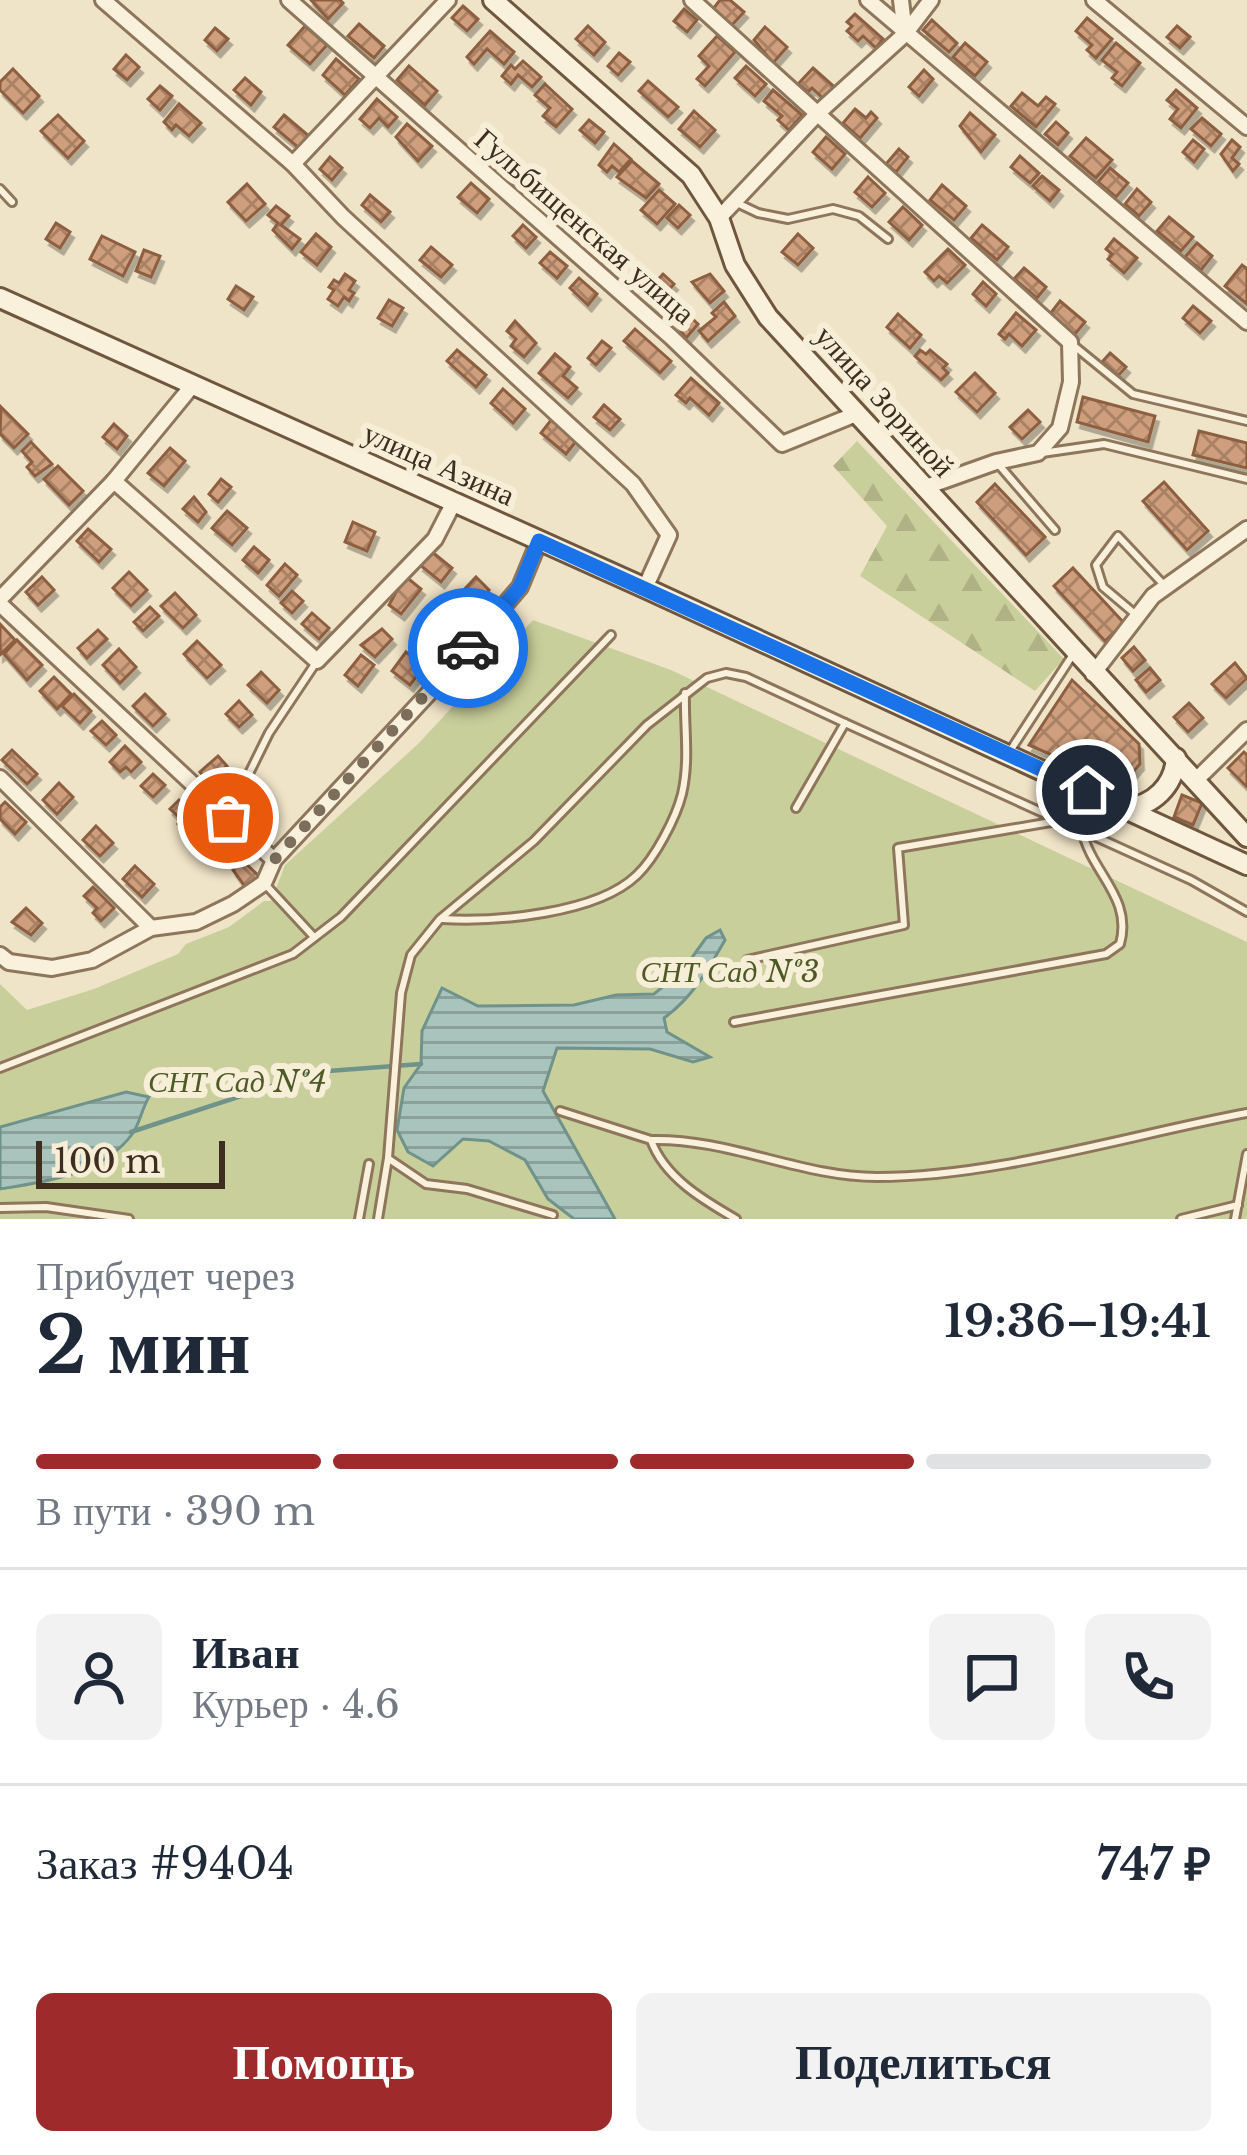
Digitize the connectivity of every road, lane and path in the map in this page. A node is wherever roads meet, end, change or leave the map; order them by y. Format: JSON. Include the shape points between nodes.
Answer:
{"nodes":[{"id":1,"x":103,"y":0,"type":"edge"},
{"id":2,"x":289,"y":0,"type":"edge"},
{"id":3,"x":448,"y":0,"type":"edge"},
{"id":4,"x":493,"y":0,"type":"edge"},
{"id":5,"x":692,"y":0,"type":"edge"},
{"id":6,"x":868,"y":0,"type":"edge"},
{"id":7,"x":902,"y":0,"type":"edge"},
{"id":8,"x":931,"y":0,"type":"edge"},
{"id":9,"x":1094,"y":0,"type":"edge"},
{"id":10,"x":905,"y":34,"type":"junction"},
{"id":11,"x":377,"y":79,"type":"junction"},
{"id":12,"x":819,"y":112,"type":"junction"},
{"id":13,"x":1247,"y":127,"type":"edge"},
{"id":14,"x":293,"y":164,"type":"junction"},
{"id":15,"x":0,"y":189,"type":"edge"},
{"id":16,"x":12,"y":202,"type":"dead end"},
{"id":17,"x":734,"y":202,"type":"junction"},
{"id":18,"x":718,"y":218,"type":"junction"},
{"id":19,"x":888,"y":239,"type":"dead end"},
{"id":20,"x":0,"y":298,"type":"edge"},
{"id":21,"x":1247,"y":322,"type":"edge"},
{"id":22,"x":1070,"y":343,"type":"junction"},
{"id":23,"x":192,"y":386,"type":"junction"},
{"id":24,"x":856,"y":414,"type":"junction"},
{"id":25,"x":1247,"y":421,"type":"edge"},
{"id":26,"x":1038,"y":453,"type":"junction"},
{"id":27,"x":996,"y":462,"type":"junction"},
{"id":28,"x":1247,"y":479,"type":"edge"},
{"id":29,"x":114,"y":481,"type":"junction"},
{"id":30,"x":923,"y":488,"type":"junction"},
{"id":31,"x":453,"y":504,"type":"junction"},
{"id":32,"x":1247,"y":529,"type":"edge"},
{"id":33,"x":1054,"y":530,"type":"dead end"},
{"id":34,"x":539,"y":541,"type":"junction"},
{"id":35,"x":645,"y":587,"type":"junction"},
{"id":36,"x":1167,"y":587,"type":"junction"},
{"id":37,"x":0,"y":602,"type":"edge"},
{"id":38,"x":1138,"y":617,"type":"junction"},
{"id":39,"x":611,"y":635,"type":"dead end"},
{"id":40,"x":1074,"y":653,"type":"junction"},
{"id":41,"x":317,"y":661,"type":"junction"},
{"id":42,"x":1093,"y":674,"type":"junction"},
{"id":43,"x":685,"y":693,"type":"junction"},
{"id":44,"x":845,"y":723,"type":"junction"},
{"id":45,"x":1247,"y":730,"type":"edge"},
{"id":46,"x":1008,"y":754,"type":"junction"},
{"id":47,"x":1176,"y":758,"type":"junction"},
{"id":48,"x":0,"y":778,"type":"edge"},
{"id":49,"x":1196,"y":780,"type":"junction"},
{"id":50,"x":796,"y":808,"type":"dead end"},
{"id":51,"x":1126,"y":808,"type":"junction"},
{"id":52,"x":228,"y":818,"type":"junction"},
{"id":53,"x":1060,"y":821,"type":"junction"},
{"id":54,"x":1082,"y":830,"type":"junction"},
{"id":55,"x":1247,"y":837,"type":"edge"},
{"id":56,"x":274,"y":860,"type":"junction"},
{"id":57,"x":1247,"y":865,"type":"edge"},
{"id":58,"x":264,"y":883,"type":"junction"},
{"id":59,"x":1247,"y":912,"type":"edge"},
{"id":60,"x":440,"y":919,"type":"junction"},
{"id":61,"x":151,"y":928,"type":"junction"},
{"id":62,"x":314,"y":937,"type":"junction"},
{"id":63,"x":0,"y":955,"type":"edge"},
{"id":64,"x":746,"y":960,"type":"dead end"},
{"id":65,"x":734,"y":1022,"type":"dead end"},
{"id":66,"x":0,"y":1068,"type":"edge"},
{"id":67,"x":560,"y":1111,"type":"dead end"},
{"id":68,"x":1247,"y":1113,"type":"edge"},
{"id":69,"x":652,"y":1140,"type":"junction"},
{"id":70,"x":1247,"y":1154,"type":"edge"},
{"id":71,"x":388,"y":1158,"type":"junction"},
{"id":72,"x":369,"y":1164,"type":"dead end"},
{"id":73,"x":1238,"y":1205,"type":"junction"},
{"id":74,"x":24,"y":1207,"type":"junction"},
{"id":75,"x":0,"y":1208,"type":"edge"},
{"id":76,"x":553,"y":1215,"type":"dead end"},
{"id":77,"x":22,"y":1219,"type":"edge"},
{"id":78,"x":129,"y":1219,"type":"edge"},
{"id":79,"x":359,"y":1219,"type":"edge"},
{"id":80,"x":378,"y":1219,"type":"edge"},
{"id":81,"x":736,"y":1219,"type":"edge"},
{"id":82,"x":1180,"y":1219,"type":"edge"},
{"id":83,"x":1235,"y":1219,"type":"edge"}],
"edges":[{"from":1,"to":14,"type":"street"},
{"from":2,"to":11,"type":"street","name":"Гульбищенская улица"},
{"from":3,"to":11,"type":"street"},
{"from":4,"to":18,"type":"main road","name":"улица Зориной","via":[[691,175]]},
{"from":5,"to":12,"type":"street"},
{"from":6,"to":10,"type":"street"},
{"from":7,"to":10,"type":"street"},
{"from":8,"to":10,"type":"street"},
{"from":9,"to":13,"type":"street"},
{"from":10,"to":12,"type":"street"},
{"from":10,"to":21,"type":"street"},
{"from":11,"to":14,"type":"street"},
{"from":11,"to":24,"type":"street","name":"Гульбищенская улица","via":[[782,444]]},
{"from":12,"to":17,"type":"street"},
{"from":12,"to":22,"type":"street"},
{"from":14,"to":35,"type":"street","via":[[633,484],[669,535]]},
{"from":15,"to":16,"type":"lane"},
{"from":17,"to":18,"type":"street"},
{"from":17,"to":19,"type":"lane","via":[[788,219],[833,209],[860,216]]},
{"from":18,"to":24,"type":"main road","name":"улица Зориной","via":[[735,265],[768,317]]},
{"from":20,"to":23,"type":"main road","name":"улица Азина"},
{"from":22,"to":25,"type":"lane","via":[[1133,394]]},
{"from":22,"to":26,"type":"street","via":[[1060,428]]},
{"from":23,"to":29,"type":"street"},
{"from":23,"to":31,"type":"main road","name":"улица Азина"},
{"from":24,"to":30,"type":"main road","name":"улица Зориной"},
{"from":26,"to":27,"type":"street"},
{"from":26,"to":28,"type":"lane","via":[[1104,444]]},
{"from":27,"to":30,"type":"street"},
{"from":27,"to":33,"type":"lane"},
{"from":29,"to":37,"type":"street"},
{"from":29,"to":41,"type":"street"},
{"from":30,"to":40,"type":"main road","name":"улица Зориной"},
{"from":31,"to":34,"type":"main road","name":"улица Азина"},
{"from":31,"to":41,"type":"street","via":[[435,538]]},
{"from":32,"to":36,"type":"street"},
{"from":34,"to":35,"type":"main road","name":"улица Азина"},
{"from":34,"to":56,"type":"street","via":[[520,587]]},
{"from":35,"to":46,"type":"main road","name":"улица Азина"},
{"from":36,"to":38,"type":"street"},
{"from":36,"to":38,"type":"lane","via":[[1118,536],[1096,566],[1103,587]]},
{"from":37,"to":52,"type":"street"},
{"from":38,"to":42,"type":"street"},
{"from":39,"to":62,"type":"lane"},
{"from":40,"to":42,"type":"main road","name":"улица Зориной"},
{"from":40,"to":46,"type":"lane"},
{"from":41,"to":52,"type":"lane","via":[[268,733]]},
{"from":42,"to":47,"type":"main road","name":"улица Зориной"},
{"from":43,"to":44,"type":"lane","via":[[726,673]]},
{"from":43,"to":60,"type":"lane","via":[[534,841]]},
{"from":43,"to":60,"type":"lane","via":[[689,746],[681,798],[638,875],[559,910]]},
{"from":44,"to":50,"type":"lane"},
{"from":44,"to":53,"type":"lane"},
{"from":45,"to":49,"type":"street"},
{"from":46,"to":51,"type":"main road","name":"улица Азина"},
{"from":47,"to":49,"type":"main road","name":"улица Зориной"},
{"from":47,"to":51,"type":"main road","via":[[1163,790]]},
{"from":48,"to":61,"type":"street"},
{"from":49,"to":55,"type":"main road","name":"улица Зориной"},
{"from":51,"to":57,"type":"main road","name":"улица Азина"},
{"from":52,"to":56,"type":"street"},
{"from":53,"to":54,"type":"lane"},
{"from":53,"to":64,"type":"lane","via":[[898,848],[904,925]]},
{"from":54,"to":59,"type":"lane"},
{"from":54,"to":65,"type":"lane","via":[[1121,902],[1125,928],[1106,953]]},
{"from":56,"to":58,"type":"street"},
{"from":58,"to":61,"type":"street","via":[[196,922]]},
{"from":58,"to":62,"type":"lane"},
{"from":60,"to":71,"type":"lane","via":[[411,956],[401,993]]},
{"from":61,"to":63,"type":"street","via":[[92,960],[52,968]]},
{"from":62,"to":66,"type":"lane","via":[[293,954]]},
{"from":67,"to":69,"type":"lane"},
{"from":68,"to":69,"type":"lane","via":[[946,1173],[874,1177],[688,1139]]},
{"from":69,"to":81,"type":"lane","via":[[657,1157],[699,1198]]},
{"from":70,"to":73,"type":"lane"},
{"from":71,"to":76,"type":"lane","via":[[426,1184]]},
{"from":71,"to":80,"type":"lane"},
{"from":72,"to":79,"type":"lane"},
{"from":73,"to":82,"type":"lane"},
{"from":73,"to":83,"type":"lane"},
{"from":74,"to":75,"type":"lane"},
{"from":74,"to":77,"type":"lane"},
{"from":74,"to":78,"type":"lane"}]}
